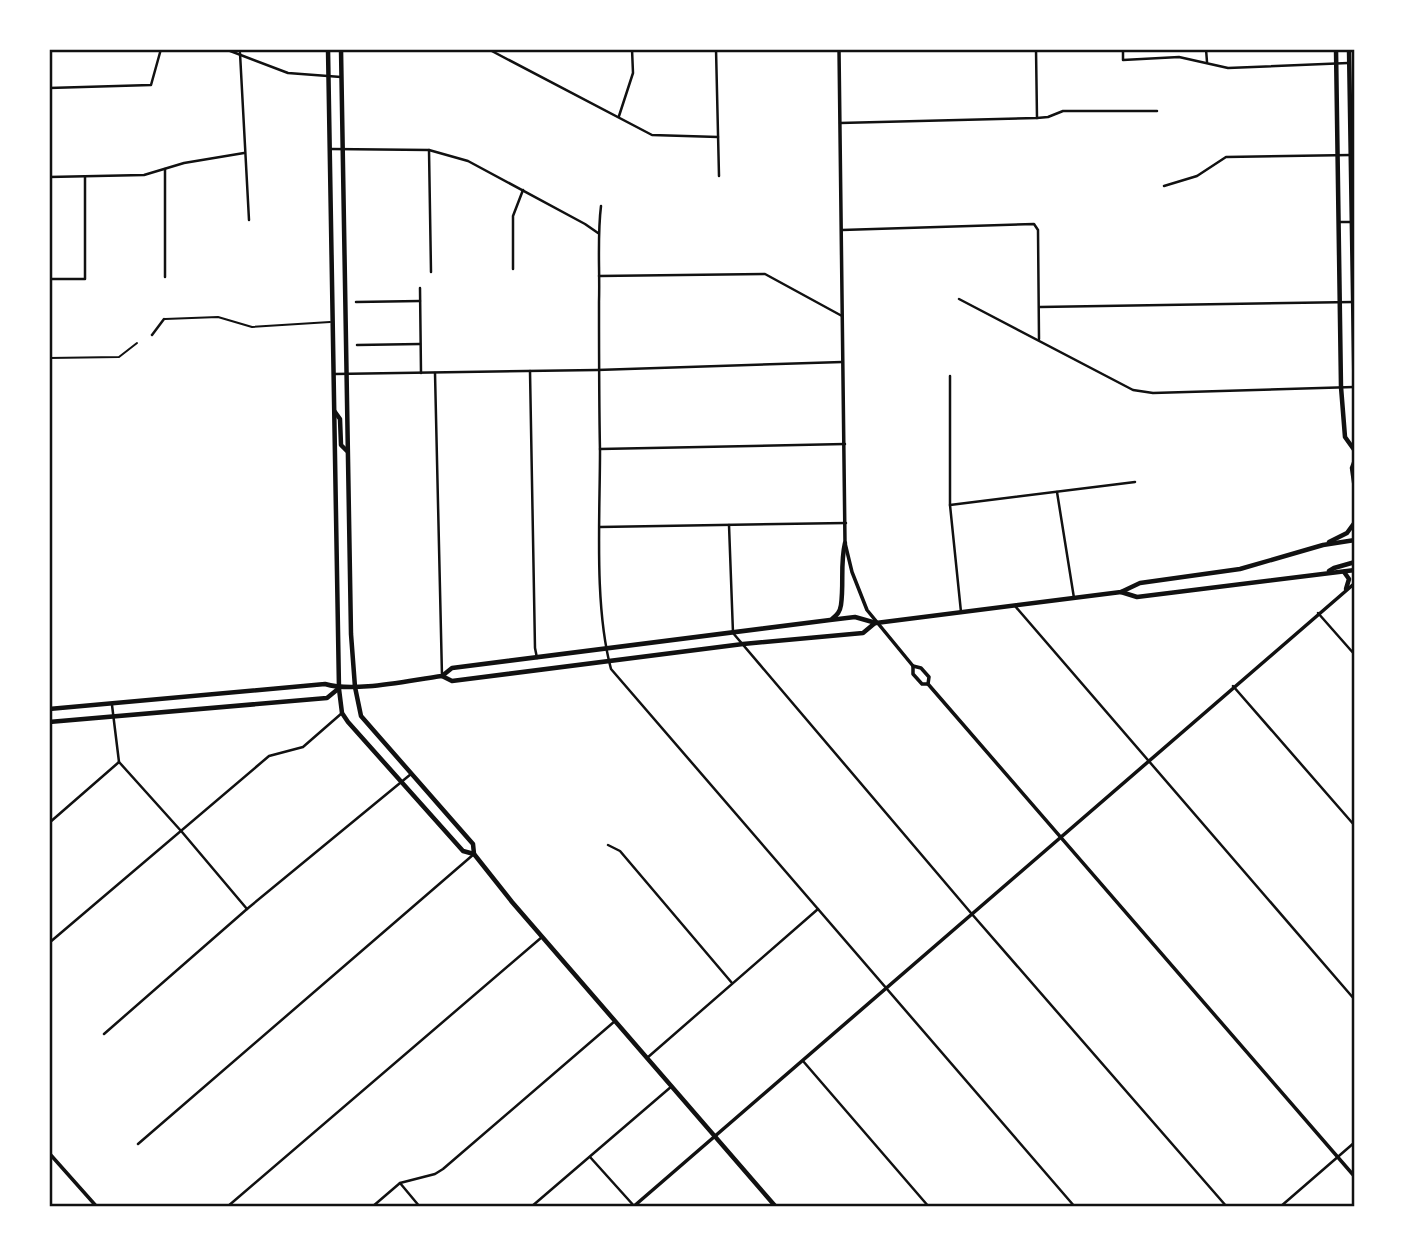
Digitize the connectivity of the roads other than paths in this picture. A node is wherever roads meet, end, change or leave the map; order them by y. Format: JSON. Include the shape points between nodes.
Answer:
{"nodes":[{"id":1,"x":161,"y":49,"type":"edge"},
{"id":2,"x":225,"y":49,"type":"edge"},
{"id":3,"x":328,"y":49,"type":"edge"},
{"id":4,"x":341,"y":49,"type":"edge"},
{"id":5,"x":488,"y":49,"type":"edge"},
{"id":6,"x":632,"y":49,"type":"edge"},
{"id":7,"x":716,"y":49,"type":"edge"},
{"id":8,"x":839,"y":49,"type":"edge"},
{"id":9,"x":1036,"y":49,"type":"edge"},
{"id":10,"x":1123,"y":49,"type":"edge"},
{"id":11,"x":1206,"y":49,"type":"edge"},
{"id":12,"x":1336,"y":49,"type":"edge"},
{"id":13,"x":1349,"y":49,"type":"edge"},
{"id":14,"x":240,"y":53,"type":"junction"},
{"id":15,"x":1207,"y":62,"type":"junction"},
{"id":16,"x":1336,"y":63,"type":"junction"},
{"id":17,"x":1349,"y":63,"type":"junction"},
{"id":18,"x":327,"y":76,"type":"junction"},
{"id":19,"x":341,"y":77,"type":"junction"},
{"id":20,"x":49,"y":88,"type":"edge"},
{"id":21,"x":1157,"y":111,"type":"dead end"},
{"id":22,"x":619,"y":116,"type":"junction"},
{"id":23,"x":1037,"y":118,"type":"junction"},
{"id":24,"x":840,"y":123,"type":"junction"},
{"id":25,"x":718,"y":137,"type":"junction"},
{"id":26,"x":342,"y":148,"type":"junction"},
{"id":27,"x":330,"y":149,"type":"junction"},
{"id":28,"x":429,"y":150,"type":"junction"},
{"id":29,"x":244,"y":153,"type":"junction"},
{"id":30,"x":1338,"y":154,"type":"junction"},
{"id":31,"x":1351,"y":155,"type":"junction"},
{"id":32,"x":165,"y":168,"type":"junction"},
{"id":33,"x":719,"y":176,"type":"dead end"},
{"id":34,"x":49,"y":177,"type":"edge"},
{"id":35,"x":85,"y":177,"type":"junction"},
{"id":36,"x":1164,"y":186,"type":"dead end"},
{"id":37,"x":524,"y":190,"type":"junction"},
{"id":38,"x":601,"y":206,"type":"dead end"},
{"id":39,"x":249,"y":220,"type":"dead end"},
{"id":40,"x":1339,"y":222,"type":"junction"},
{"id":41,"x":1353,"y":222,"type":"edge"},
{"id":42,"x":842,"y":230,"type":"junction"},
{"id":43,"x":598,"y":233,"type":"junction"},
{"id":44,"x":513,"y":269,"type":"dead end"},
{"id":45,"x":431,"y":272,"type":"dead end"},
{"id":46,"x":599,"y":276,"type":"junction"},
{"id":47,"x":165,"y":277,"type":"dead end"},
{"id":48,"x":49,"y":279,"type":"edge"},
{"id":49,"x":420,"y":288,"type":"dead end"},
{"id":50,"x":959,"y":299,"type":"dead end"},
{"id":51,"x":420,"y":301,"type":"junction"},
{"id":52,"x":356,"y":302,"type":"dead end"},
{"id":53,"x":1340,"y":302,"type":"junction"},
{"id":54,"x":1353,"y":302,"type":"junction"},
{"id":55,"x":1040,"y":307,"type":"junction"},
{"id":56,"x":842,"y":316,"type":"junction"},
{"id":57,"x":164,"y":318,"type":"joint"},
{"id":58,"x":1354,"y":318,"type":"edge"},
{"id":59,"x":332,"y":322,"type":"junction"},
{"id":60,"x":152,"y":335,"type":"dead end"},
{"id":61,"x":1039,"y":340,"type":"junction"},
{"id":62,"x":137,"y":343,"type":"dead end"},
{"id":63,"x":420,"y":344,"type":"junction"},
{"id":64,"x":357,"y":345,"type":"dead end"},
{"id":65,"x":49,"y":358,"type":"edge"},
{"id":66,"x":842,"y":362,"type":"junction"},
{"id":67,"x":597,"y":370,"type":"junction"},
{"id":68,"x":530,"y":371,"type":"junction"},
{"id":69,"x":421,"y":373,"type":"junction"},
{"id":70,"x":435,"y":373,"type":"junction"},
{"id":71,"x":333,"y":374,"type":"junction"},
{"id":72,"x":346,"y":375,"type":"junction"},
{"id":73,"x":950,"y":376,"type":"dead end"},
{"id":74,"x":1341,"y":387,"type":"junction"},
{"id":75,"x":1354,"y":387,"type":"edge"},
{"id":76,"x":335,"y":412,"type":"junction"},
{"id":77,"x":1355,"y":416,"type":"edge"},
{"id":78,"x":845,"y":444,"type":"junction"},
{"id":79,"x":600,"y":449,"type":"junction"},
{"id":80,"x":347,"y":451,"type":"junction"},
{"id":81,"x":1355,"y":451,"type":"edge"},
{"id":82,"x":1355,"y":460,"type":"edge"},
{"id":83,"x":1135,"y":482,"type":"dead end"},
{"id":84,"x":1355,"y":489,"type":"edge"},
{"id":85,"x":1057,"y":492,"type":"junction"},
{"id":86,"x":950,"y":505,"type":"junction"},
{"id":87,"x":1355,"y":522,"type":"edge"},
{"id":88,"x":846,"y":523,"type":"junction"},
{"id":89,"x":729,"y":525,"type":"junction"},
{"id":90,"x":600,"y":527,"type":"junction"},
{"id":91,"x":1355,"y":540,"type":"edge"},
{"id":92,"x":845,"y":543,"type":"junction"},
{"id":93,"x":1323,"y":545,"type":"junction"},
{"id":94,"x":1355,"y":560,"type":"edge"},
{"id":95,"x":1355,"y":570,"type":"edge"},
{"id":96,"x":1328,"y":572,"type":"junction"},
{"id":97,"x":1343,"y":572,"type":"junction"},
{"id":98,"x":1355,"y":583,"type":"edge"},
{"id":99,"x":1346,"y":589,"type":"junction"},
{"id":100,"x":1121,"y":592,"type":"junction"},
{"id":101,"x":1074,"y":598,"type":"junction"},
{"id":102,"x":1015,"y":606,"type":"junction"},
{"id":103,"x":961,"y":612,"type":"junction"},
{"id":104,"x":1318,"y":613,"type":"junction"},
{"id":105,"x":830,"y":620,"type":"junction"},
{"id":106,"x":876,"y":623,"type":"junction"},
{"id":107,"x":733,"y":633,"type":"junction"},
{"id":108,"x":743,"y":644,"type":"junction"},
{"id":109,"x":605,"y":649,"type":"junction"},
{"id":110,"x":1355,"y":655,"type":"edge"},
{"id":111,"x":537,"y":658,"type":"junction"},
{"id":112,"x":609,"y":661,"type":"junction"},
{"id":113,"x":913,"y":666,"type":"junction"},
{"id":114,"x":442,"y":676,"type":"junction"},
{"id":115,"x":928,"y":684,"type":"junction"},
{"id":116,"x":1233,"y":686,"type":"junction"},
{"id":117,"x":355,"y":687,"type":"junction"},
{"id":118,"x":339,"y":689,"type":"junction"},
{"id":119,"x":112,"y":703,"type":"junction"},
{"id":120,"x":49,"y":709,"type":"edge"},
{"id":121,"x":342,"y":713,"type":"junction"},
{"id":122,"x":113,"y":716,"type":"junction"},
{"id":123,"x":49,"y":722,"type":"edge"},
{"id":124,"x":1148,"y":760,"type":"junction"},
{"id":125,"x":119,"y":762,"type":"junction"},
{"id":126,"x":411,"y":774,"type":"junction"},
{"id":127,"x":401,"y":783,"type":"junction"},
{"id":128,"x":49,"y":823,"type":"edge"},
{"id":129,"x":1355,"y":826,"type":"edge"},
{"id":130,"x":182,"y":832,"type":"junction"},
{"id":131,"x":1060,"y":836,"type":"junction"},
{"id":132,"x":608,"y":845,"type":"dead end"},
{"id":133,"x":474,"y":854,"type":"junction"},
{"id":134,"x":247,"y":909,"type":"junction"},
{"id":135,"x":818,"y":909,"type":"junction"},
{"id":136,"x":971,"y":913,"type":"junction"},
{"id":137,"x":542,"y":937,"type":"junction"},
{"id":138,"x":49,"y":943,"type":"edge"},
{"id":139,"x":732,"y":983,"type":"junction"},
{"id":140,"x":885,"y":988,"type":"junction"},
{"id":141,"x":1355,"y":1000,"type":"edge"},
{"id":142,"x":615,"y":1021,"type":"junction"},
{"id":143,"x":104,"y":1034,"type":"dead end"},
{"id":144,"x":647,"y":1058,"type":"junction"},
{"id":145,"x":802,"y":1060,"type":"junction"},
{"id":146,"x":672,"y":1086,"type":"junction"},
{"id":147,"x":716,"y":1136,"type":"junction"},
{"id":148,"x":1355,"y":1142,"type":"edge"},
{"id":149,"x":138,"y":1144,"type":"dead end"},
{"id":150,"x":49,"y":1153,"type":"edge"},
{"id":151,"x":590,"y":1156,"type":"junction"},
{"id":152,"x":1338,"y":1157,"type":"junction"},
{"id":153,"x":1355,"y":1177,"type":"edge"},
{"id":154,"x":400,"y":1183,"type":"junction"},
{"id":155,"x":97,"y":1207,"type":"edge"},
{"id":156,"x":227,"y":1207,"type":"edge"},
{"id":157,"x":372,"y":1207,"type":"edge"},
{"id":158,"x":420,"y":1207,"type":"edge"},
{"id":159,"x":531,"y":1207,"type":"edge"},
{"id":160,"x":634,"y":1207,"type":"edge"},
{"id":161,"x":776,"y":1207,"type":"edge"},
{"id":162,"x":929,"y":1207,"type":"edge"},
{"id":163,"x":1075,"y":1207,"type":"edge"},
{"id":164,"x":1227,"y":1207,"type":"edge"},
{"id":165,"x":1280,"y":1207,"type":"edge"}],
"edges":[{"from":1,"to":20,"type":"street","via":[[151,85]]},
{"from":2,"to":14,"type":"street"},
{"from":3,"to":18,"type":"main road"},
{"from":4,"to":19,"type":"main road"},
{"from":5,"to":22,"type":"street"},
{"from":6,"to":22,"type":"street","via":[[633,73]]},
{"from":7,"to":25,"type":"street"},
{"from":8,"to":24,"type":"street"},
{"from":9,"to":23,"type":"street"},
{"from":10,"to":15,"type":"street","via":[[1123,60],[1179,57]]},
{"from":11,"to":15,"type":"street"},
{"from":12,"to":16,"type":"main road"},
{"from":13,"to":17,"type":"main road"},
{"from":14,"to":18,"type":"street","via":[[288,73]]},
{"from":14,"to":29,"type":"street"},
{"from":15,"to":16,"type":"street","via":[[1228,68]]},
{"from":16,"to":17,"type":"street"},
{"from":16,"to":30,"type":"main road"},
{"from":17,"to":31,"type":"main road"},
{"from":18,"to":19,"type":"street"},
{"from":18,"to":27,"type":"main road"},
{"from":19,"to":26,"type":"main road"},
{"from":21,"to":23,"type":"street","via":[[1063,111]]},
{"from":22,"to":25,"type":"street","via":[[652,135]]},
{"from":23,"to":24,"type":"street"},
{"from":24,"to":42,"type":"street"},
{"from":25,"to":33,"type":"street"},
{"from":26,"to":27,"type":"street"},
{"from":26,"to":28,"type":"street"},
{"from":26,"to":72,"type":"main road"},
{"from":27,"to":59,"type":"main road"},
{"from":28,"to":37,"type":"street","via":[[468,160]]},
{"from":28,"to":45,"type":"street"},
{"from":29,"to":32,"type":"street"},
{"from":29,"to":39,"type":"street"},
{"from":30,"to":31,"type":"street"},
{"from":30,"to":36,"type":"street","via":[[1226,157],[1197,176]]},
{"from":30,"to":40,"type":"main road"},
{"from":31,"to":41,"type":"main road"},
{"from":32,"to":35,"type":"street","via":[[144,175]]},
{"from":32,"to":47,"type":"street"},
{"from":34,"to":35,"type":"street"},
{"from":35,"to":48,"type":"street","via":[[85,279]]},
{"from":37,"to":43,"type":"street"},
{"from":37,"to":44,"type":"street","via":[[513,216]]},
{"from":38,"to":43,"type":"street"},
{"from":40,"to":41,"type":"street"},
{"from":40,"to":53,"type":"main road"},
{"from":41,"to":54,"type":"main road"},
{"from":42,"to":55,"type":"street","via":[[1034,225],[1038,230]]},
{"from":42,"to":56,"type":"street"},
{"from":43,"to":46,"type":"street"},
{"from":46,"to":56,"type":"street","via":[[765,274]]},
{"from":46,"to":67,"type":"street"},
{"from":49,"to":51,"type":"street"},
{"from":50,"to":61,"type":"street"},
{"from":51,"to":52,"type":"street"},
{"from":51,"to":63,"type":"street"},
{"from":53,"to":54,"type":"street"},
{"from":53,"to":55,"type":"street"},
{"from":53,"to":74,"type":"main road"},
{"from":54,"to":58,"type":"main road"},
{"from":55,"to":61,"type":"street"},
{"from":56,"to":66,"type":"street"},
{"from":57,"to":59,"type":"lane","via":[[218,317],[252,327]]},
{"from":57,"to":60,"type":"street"},
{"from":58,"to":75,"type":"main road"},
{"from":59,"to":71,"type":"main road"},
{"from":61,"to":74,"type":"street","via":[[1133,390]]},
{"from":62,"to":65,"type":"lane","via":[[119,356]]},
{"from":63,"to":64,"type":"street"},
{"from":63,"to":69,"type":"street"},
{"from":66,"to":67,"type":"street"},
{"from":66,"to":78,"type":"street"},
{"from":67,"to":68,"type":"street"},
{"from":67,"to":79,"type":"street"},
{"from":68,"to":70,"type":"street"},
{"from":68,"to":111,"type":"street"},
{"from":69,"to":70,"type":"street"},
{"from":69,"to":72,"type":"street"},
{"from":70,"to":114,"type":"street"},
{"from":71,"to":72,"type":"street"},
{"from":71,"to":76,"type":"main road"},
{"from":72,"to":80,"type":"main road"},
{"from":73,"to":86,"type":"street"},
{"from":74,"to":75,"type":"street"},
{"from":74,"to":81,"type":"main road","via":[[1345,437]]},
{"from":75,"to":77,"type":"main road"},
{"from":76,"to":80,"type":"main road","via":[[340,419],[341,445]]},
{"from":76,"to":118,"type":"main road"},
{"from":78,"to":79,"type":"street"},
{"from":78,"to":88,"type":"street"},
{"from":79,"to":90,"type":"street"},
{"from":80,"to":117,"type":"main road"},
{"from":82,"to":84,"type":"main road"},
{"from":83,"to":85,"type":"street"},
{"from":85,"to":86,"type":"street"},
{"from":85,"to":101,"type":"street"},
{"from":86,"to":103,"type":"street"},
{"from":87,"to":93,"type":"main road","via":[[1347,533]]},
{"from":88,"to":89,"type":"street"},
{"from":88,"to":92,"type":"street"},
{"from":89,"to":90,"type":"street"},
{"from":89,"to":107,"type":"street"},
{"from":90,"to":109,"type":"street"},
{"from":91,"to":93,"type":"main road"},
{"from":92,"to":105,"type":"main road","via":[[841,605]]},
{"from":92,"to":106,"type":"street","via":[[860,596]]},
{"from":93,"to":100,"type":"main road","via":[[1240,569],[1140,583]]},
{"from":94,"to":96,"type":"main road"},
{"from":95,"to":97,"type":"main road"},
{"from":96,"to":97,"type":"main road"},
{"from":96,"to":100,"type":"main road","via":[[1137,597]]},
{"from":97,"to":99,"type":"main road","via":[[1349,579]]},
{"from":98,"to":99,"type":"street"},
{"from":99,"to":104,"type":"street"},
{"from":100,"to":101,"type":"main road"},
{"from":101,"to":102,"type":"main road"},
{"from":102,"to":103,"type":"main road"},
{"from":102,"to":124,"type":"street"},
{"from":103,"to":106,"type":"main road"},
{"from":104,"to":110,"type":"street"},
{"from":104,"to":116,"type":"street"},
{"from":105,"to":106,"type":"main road","via":[[855,617]]},
{"from":105,"to":107,"type":"main road"},
{"from":106,"to":108,"type":"main road","via":[[863,633]]},
{"from":106,"to":113,"type":"street"},
{"from":107,"to":108,"type":"street"},
{"from":107,"to":109,"type":"main road"},
{"from":108,"to":112,"type":"main road"},
{"from":108,"to":136,"type":"street"},
{"from":109,"to":111,"type":"main road"},
{"from":109,"to":112,"type":"street"},
{"from":111,"to":114,"type":"main road","via":[[452,668]]},
{"from":112,"to":114,"type":"main road","via":[[452,681]]},
{"from":112,"to":135,"type":"street","via":[[611,669]]},
{"from":113,"to":115,"type":"street","via":[[922,684]]},
{"from":113,"to":115,"type":"street","via":[[929,677]]},
{"from":114,"to":117,"type":"main road"},
{"from":115,"to":131,"type":"street"},
{"from":116,"to":124,"type":"street"},
{"from":116,"to":129,"type":"street"},
{"from":117,"to":118,"type":"main road"},
{"from":117,"to":126,"type":"main road","via":[[361,716]]},
{"from":118,"to":119,"type":"main road","via":[[325,684]]},
{"from":118,"to":121,"type":"main road"},
{"from":118,"to":122,"type":"main road","via":[[327,698]]},
{"from":119,"to":120,"type":"main road"},
{"from":119,"to":122,"type":"street"},
{"from":121,"to":127,"type":"main road"},
{"from":121,"to":130,"type":"street","via":[[303,747],[269,756]]},
{"from":122,"to":123,"type":"main road"},
{"from":122,"to":125,"type":"street"},
{"from":124,"to":131,"type":"street"},
{"from":124,"to":141,"type":"street"},
{"from":125,"to":128,"type":"street"},
{"from":125,"to":130,"type":"street"},
{"from":126,"to":127,"type":"street"},
{"from":126,"to":133,"type":"main road","via":[[473,844]]},
{"from":127,"to":133,"type":"main road","via":[[463,852]]},
{"from":127,"to":134,"type":"street"},
{"from":130,"to":134,"type":"street"},
{"from":130,"to":138,"type":"street"},
{"from":131,"to":136,"type":"street"},
{"from":131,"to":152,"type":"street"},
{"from":132,"to":139,"type":"street","via":[[620,851]]},
{"from":133,"to":137,"type":"main road"},
{"from":133,"to":149,"type":"street"},
{"from":134,"to":143,"type":"street"},
{"from":135,"to":139,"type":"street"},
{"from":135,"to":140,"type":"street"},
{"from":136,"to":140,"type":"street"},
{"from":136,"to":164,"type":"street"},
{"from":137,"to":142,"type":"main road"},
{"from":137,"to":156,"type":"street"},
{"from":139,"to":144,"type":"street"},
{"from":140,"to":145,"type":"street"},
{"from":140,"to":163,"type":"street"},
{"from":142,"to":144,"type":"main road"},
{"from":142,"to":154,"type":"street","via":[[443,1169]]},
{"from":144,"to":146,"type":"main road"},
{"from":145,"to":147,"type":"street"},
{"from":145,"to":162,"type":"street"},
{"from":146,"to":147,"type":"main road"},
{"from":146,"to":151,"type":"street"},
{"from":147,"to":160,"type":"street"},
{"from":147,"to":161,"type":"main road"},
{"from":148,"to":152,"type":"street"},
{"from":150,"to":155,"type":"street"},
{"from":151,"to":159,"type":"street"},
{"from":151,"to":160,"type":"street"},
{"from":152,"to":153,"type":"street"},
{"from":152,"to":165,"type":"street"},
{"from":154,"to":157,"type":"street"},
{"from":154,"to":158,"type":"street"}]}
